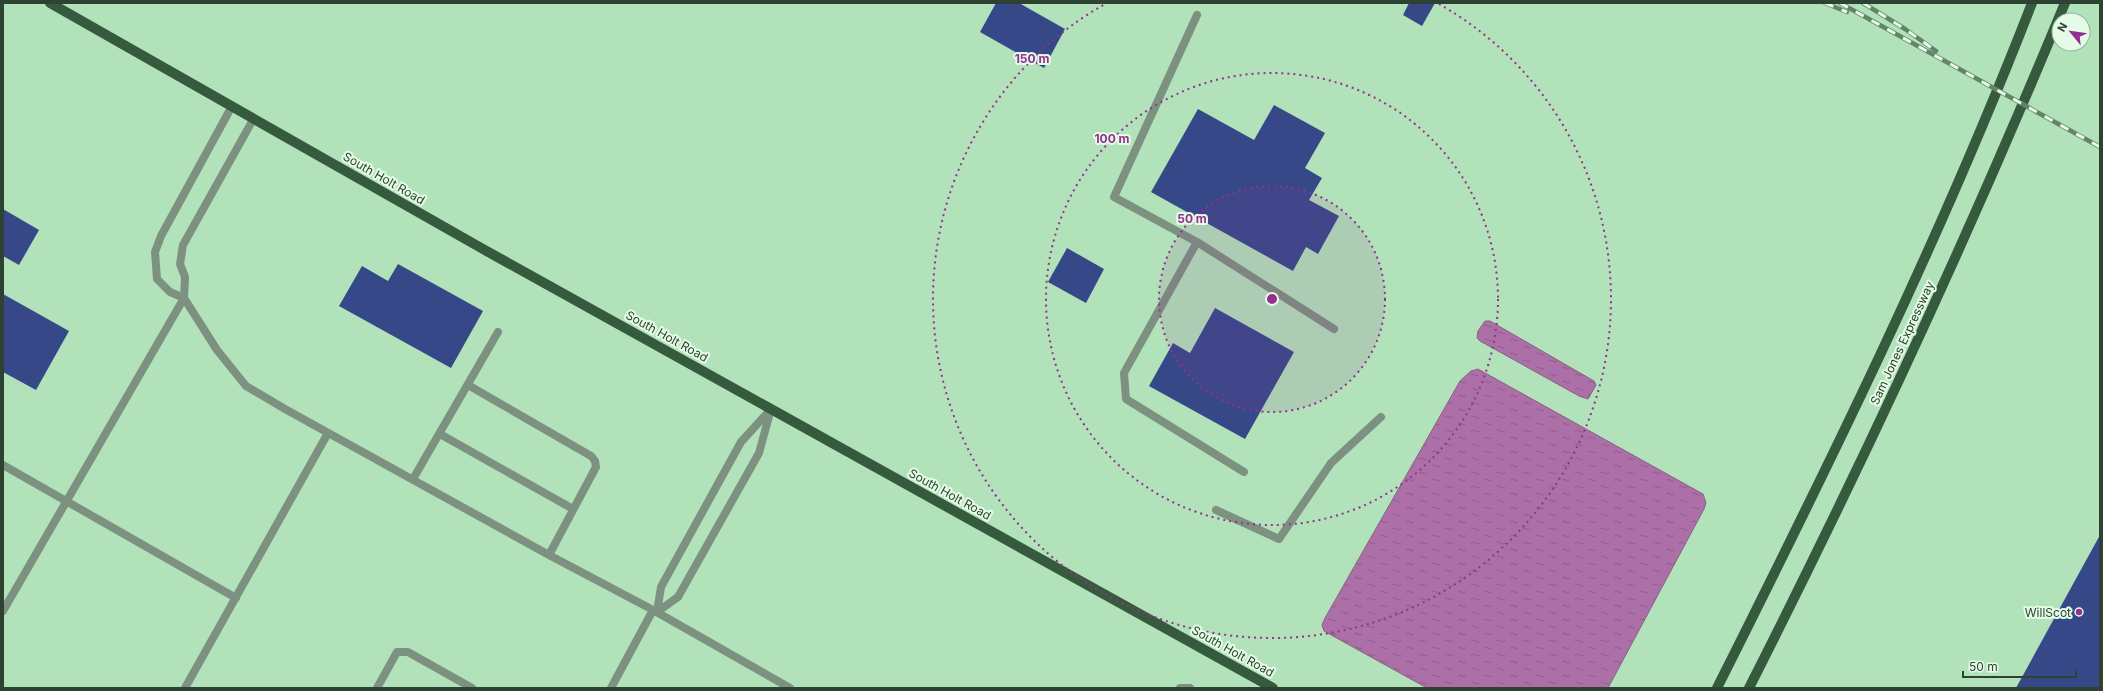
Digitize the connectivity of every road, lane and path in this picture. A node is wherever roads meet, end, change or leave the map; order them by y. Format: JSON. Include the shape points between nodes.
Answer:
{"nodes":[{"id":1,"x":50,"y":3,"type":"edge"},
{"id":2,"x":2032,"y":3,"type":"edge"},
{"id":3,"x":2065,"y":3,"type":"edge"},
{"id":4,"x":1197,"y":15,"type":"dead end"},
{"id":5,"x":232,"y":106,"type":"junction"},
{"id":6,"x":254,"y":118,"type":"junction"},
{"id":7,"x":1197,"y":242,"type":"junction"},
{"id":8,"x":184,"y":298,"type":"junction"},
{"id":9,"x":1334,"y":329,"type":"dead end"},
{"id":10,"x":498,"y":332,"type":"dead end"},
{"id":11,"x":468,"y":385,"type":"junction"},
{"id":12,"x":771,"y":409,"type":"junction"},
{"id":13,"x":1381,"y":417,"type":"dead end"},
{"id":14,"x":328,"y":433,"type":"junction"},
{"id":15,"x":440,"y":434,"type":"junction"},
{"id":16,"x":3,"y":465,"type":"edge"},
{"id":17,"x":1244,"y":472,"type":"dead end"},
{"id":18,"x":413,"y":479,"type":"junction"},
{"id":19,"x":66,"y":501,"type":"junction"},
{"id":20,"x":573,"y":509,"type":"junction"},
{"id":21,"x":1216,"y":510,"type":"dead end"},
{"id":22,"x":549,"y":555,"type":"junction"},
{"id":23,"x":236,"y":598,"type":"junction"},
{"id":24,"x":3,"y":611,"type":"edge"},
{"id":25,"x":655,"y":611,"type":"junction"},
{"id":26,"x":185,"y":688,"type":"edge"},
{"id":27,"x":377,"y":688,"type":"edge"},
{"id":28,"x":472,"y":688,"type":"edge"},
{"id":29,"x":611,"y":688,"type":"edge"},
{"id":30,"x":790,"y":688,"type":"edge"},
{"id":31,"x":1180,"y":688,"type":"edge"},
{"id":32,"x":1190,"y":688,"type":"edge"},
{"id":33,"x":1273,"y":688,"type":"edge"},
{"id":34,"x":1717,"y":688,"type":"edge"},
{"id":35,"x":1749,"y":688,"type":"edge"}],
"edges":[{"from":1,"to":5,"type":"main road","name":"South Holt Road"},
{"from":2,"to":34,"type":"main road","name":"Sam Jones Expressway","via":[[1968,164],[1892,331]]},
{"from":3,"to":35,"type":"main road","name":"Sam Jones Expressway","via":[[1960,251]]},
{"from":4,"to":7,"type":"lane","via":[[1114,197]]},
{"from":5,"to":6,"type":"main road","name":"South Holt Road"},
{"from":5,"to":8,"type":"lane","via":[[161,236],[155,252],[157,279],[170,292]]},
{"from":6,"to":8,"type":"lane","via":[[183,245],[180,264],[185,277]]},
{"from":6,"to":12,"type":"main road","name":"South Holt Road"},
{"from":7,"to":9,"type":"lane"},
{"from":7,"to":17,"type":"lane","via":[[1124,373],[1126,399]]},
{"from":8,"to":14,"type":"lane","via":[[217,350],[246,386]]},
{"from":8,"to":19,"type":"lane"},
{"from":10,"to":11,"type":"lane"},
{"from":11,"to":15,"type":"lane"},
{"from":11,"to":20,"type":"lane","via":[[596,461],[596,467]]},
{"from":12,"to":25,"type":"lane","via":[[742,442],[661,587]]},
{"from":12,"to":25,"type":"lane","via":[[759,453],[678,597]]},
{"from":12,"to":33,"type":"main road","name":"South Holt Road"},
{"from":13,"to":21,"type":"lane","via":[[1331,463],[1279,539]]},
{"from":14,"to":18,"type":"lane"},
{"from":14,"to":23,"type":"lane"},
{"from":15,"to":18,"type":"lane"},
{"from":15,"to":20,"type":"lane"},
{"from":16,"to":19,"type":"lane"},
{"from":18,"to":22,"type":"lane"},
{"from":19,"to":23,"type":"lane"},
{"from":19,"to":24,"type":"lane"},
{"from":20,"to":22,"type":"lane"},
{"from":22,"to":25,"type":"lane"},
{"from":23,"to":26,"type":"lane"},
{"from":25,"to":29,"type":"lane"},
{"from":25,"to":30,"type":"lane"},
{"from":27,"to":28,"type":"lane","via":[[397,652],[408,652]]},
{"from":31,"to":32,"type":"lane"}]}
